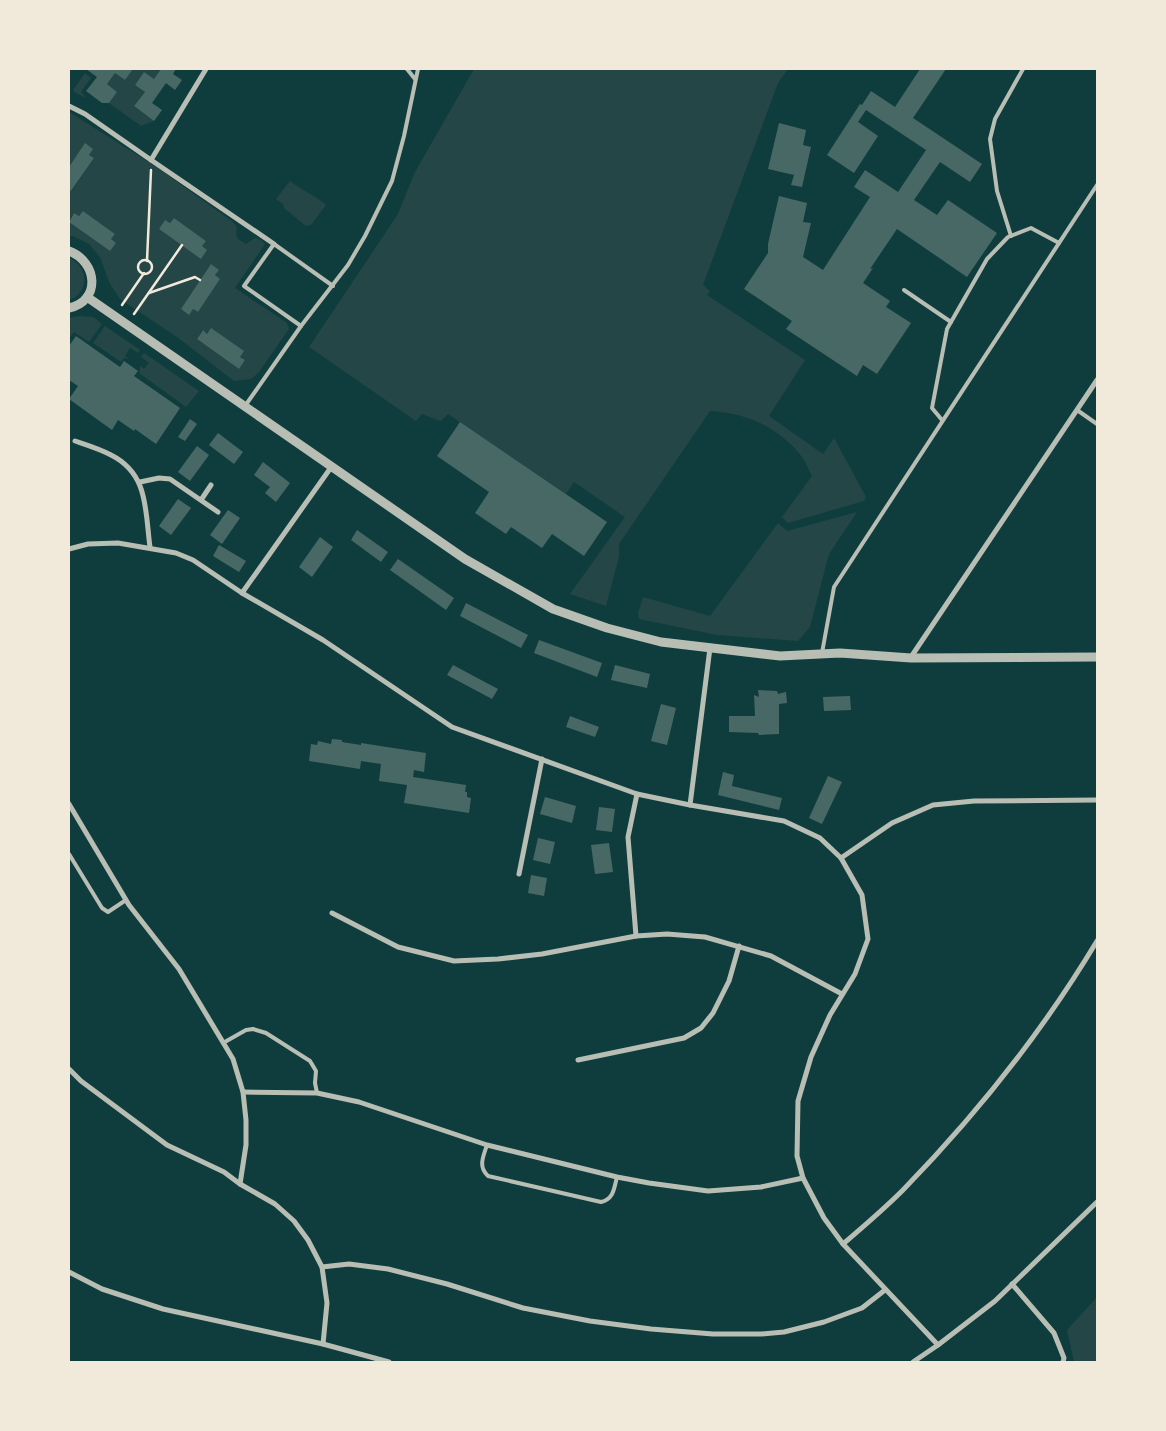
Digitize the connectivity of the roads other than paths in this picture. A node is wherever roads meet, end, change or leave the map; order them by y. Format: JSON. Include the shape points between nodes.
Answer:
{"nodes":[{"id":1,"x":206,"y":69,"type":"edge"},
{"id":2,"x":407,"y":69,"type":"edge"},
{"id":3,"x":418,"y":69,"type":"edge"},
{"id":4,"x":1023,"y":69,"type":"edge"},
{"id":5,"x":415,"y":79,"type":"junction"},
{"id":6,"x":69,"y":106,"type":"edge"},
{"id":7,"x":153,"y":161,"type":"junction"},
{"id":8,"x":1097,"y":185,"type":"edge"},
{"id":9,"x":1011,"y":236,"type":"junction"},
{"id":10,"x":1059,"y":243,"type":"junction"},
{"id":11,"x":274,"y":244,"type":"junction"},
{"id":12,"x":69,"y":252,"type":"edge"},
{"id":13,"x":333,"y":286,"type":"junction"},
{"id":14,"x":904,"y":290,"type":"dead end"},
{"id":15,"x":87,"y":297,"type":"junction"},
{"id":16,"x":69,"y":308,"type":"edge"},
{"id":17,"x":951,"y":322,"type":"junction"},
{"id":18,"x":301,"y":326,"type":"junction"},
{"id":19,"x":1097,"y":380,"type":"edge"},
{"id":20,"x":246,"y":406,"type":"junction"},
{"id":21,"x":1077,"y":410,"type":"junction"},
{"id":22,"x":942,"y":420,"type":"junction"},
{"id":23,"x":1097,"y":424,"type":"edge"},
{"id":24,"x":75,"y":441,"type":"dead end"},
{"id":25,"x":332,"y":466,"type":"junction"},
{"id":26,"x":140,"y":482,"type":"junction"},
{"id":27,"x":211,"y":485,"type":"dead end"},
{"id":28,"x":201,"y":500,"type":"junction"},
{"id":29,"x":218,"y":512,"type":"dead end"},
{"id":30,"x":150,"y":547,"type":"junction"},
{"id":31,"x":69,"y":549,"type":"edge"},
{"id":32,"x":242,"y":593,"type":"junction"},
{"id":33,"x":710,"y":648,"type":"junction"},
{"id":34,"x":821,"y":655,"type":"junction"},
{"id":35,"x":1097,"y":656,"type":"edge"},
{"id":36,"x":911,"y":658,"type":"junction"},
{"id":37,"x":542,"y":759,"type":"junction"},
{"id":38,"x":637,"y":794,"type":"junction"},
{"id":39,"x":1097,"y":800,"type":"edge"},
{"id":40,"x":69,"y":804,"type":"edge"},
{"id":41,"x":690,"y":805,"type":"junction"},
{"id":42,"x":69,"y":854,"type":"edge"},
{"id":43,"x":841,"y":858,"type":"junction"},
{"id":44,"x":519,"y":874,"type":"dead end"},
{"id":45,"x":126,"y":900,"type":"junction"},
{"id":46,"x":332,"y":913,"type":"dead end"},
{"id":47,"x":636,"y":936,"type":"junction"},
{"id":48,"x":1097,"y":941,"type":"edge"},
{"id":49,"x":739,"y":946,"type":"junction"},
{"id":50,"x":842,"y":994,"type":"junction"},
{"id":51,"x":223,"y":1043,"type":"junction"},
{"id":52,"x":578,"y":1060,"type":"dead end"},
{"id":53,"x":69,"y":1069,"type":"edge"},
{"id":54,"x":243,"y":1092,"type":"junction"},
{"id":55,"x":317,"y":1093,"type":"junction"},
{"id":56,"x":486,"y":1145,"type":"junction"},
{"id":57,"x":617,"y":1177,"type":"junction"},
{"id":58,"x":803,"y":1178,"type":"junction"},
{"id":59,"x":240,"y":1184,"type":"junction"},
{"id":60,"x":1097,"y":1202,"type":"edge"},
{"id":61,"x":843,"y":1244,"type":"junction"},
{"id":62,"x":322,"y":1267,"type":"junction"},
{"id":63,"x":69,"y":1272,"type":"edge"},
{"id":64,"x":1012,"y":1284,"type":"junction"},
{"id":65,"x":886,"y":1290,"type":"junction"},
{"id":66,"x":323,"y":1344,"type":"junction"},
{"id":67,"x":938,"y":1345,"type":"junction"},
{"id":68,"x":389,"y":1362,"type":"edge"},
{"id":69,"x":913,"y":1362,"type":"edge"},
{"id":70,"x":1063,"y":1362,"type":"edge"}],
"edges":[{"from":1,"to":7,"type":"street"},
{"from":2,"to":5,"type":"lane"},
{"from":3,"to":5,"type":"lane"},
{"from":4,"to":9,"type":"lane","via":[[995,119],[990,140],[997,192]]},
{"from":5,"to":13,"type":"lane","via":[[392,181],[365,236]]},
{"from":6,"to":7,"type":"street"},
{"from":7,"to":11,"type":"street"},
{"from":8,"to":10,"type":"lane"},
{"from":9,"to":10,"type":"lane","via":[[1031,228]]},
{"from":9,"to":17,"type":"lane","via":[[987,259]]},
{"from":10,"to":22,"type":"lane"},
{"from":11,"to":13,"type":"lane"},
{"from":11,"to":18,"type":"lane","via":[[244,286]]},
{"from":12,"to":15,"type":"street","via":[[77,254],[90,269],[91,288]]},
{"from":13,"to":18,"type":"lane"},
{"from":14,"to":17,"type":"lane"},
{"from":15,"to":16,"type":"street"},
{"from":15,"to":20,"type":"street"},
{"from":17,"to":22,"type":"lane","via":[[930,406]]},
{"from":18,"to":20,"type":"lane"},
{"from":19,"to":21,"type":"street"},
{"from":20,"to":25,"type":"street"},
{"from":21,"to":23,"type":"lane"},
{"from":21,"to":36,"type":"street"},
{"from":22,"to":34,"type":"lane","via":[[834,587]]},
{"from":24,"to":26,"type":"street","via":[[112,455],[125,464]]},
{"from":25,"to":32,"type":"street"},
{"from":25,"to":33,"type":"street","via":[[465,559],[553,609],[661,642]]},
{"from":26,"to":28,"type":"street","via":[[170,479]]},
{"from":26,"to":30,"type":"street"},
{"from":27,"to":28,"type":"street"},
{"from":28,"to":29,"type":"street"},
{"from":30,"to":31,"type":"street","via":[[118,543],[88,544]]},
{"from":30,"to":32,"type":"street","via":[[193,560]]},
{"from":32,"to":37,"type":"street","via":[[323,640],[452,727]]},
{"from":33,"to":34,"type":"street","via":[[780,656]]},
{"from":33,"to":41,"type":"street"},
{"from":34,"to":36,"type":"street","via":[[840,653]]},
{"from":35,"to":36,"type":"street"},
{"from":37,"to":38,"type":"street"},
{"from":37,"to":44,"type":"street"},
{"from":38,"to":41,"type":"street"},
{"from":38,"to":47,"type":"street","via":[[628,837]]},
{"from":39,"to":43,"type":"street","via":[[974,801],[933,805],[892,823]]},
{"from":40,"to":45,"type":"street"},
{"from":41,"to":43,"type":"street","via":[[784,821],[820,838]]},
{"from":42,"to":45,"type":"lane","via":[[102,908],[108,912]]},
{"from":43,"to":50,"type":"street","via":[[862,895],[868,939],[855,974]]},
{"from":45,"to":51,"type":"street","via":[[179,969]]},
{"from":46,"to":47,"type":"street","via":[[398,947],[454,961],[542,954]]},
{"from":47,"to":49,"type":"street","via":[[705,937]]},
{"from":48,"to":61,"type":"street","via":[[1023,1052],[957,1131],[902,1191]]},
{"from":49,"to":50,"type":"street","via":[[771,956]]},
{"from":49,"to":52,"type":"street","via":[[729,981],[713,1013],[701,1028],[684,1038]]},
{"from":50,"to":58,"type":"street","via":[[811,1057],[798,1100],[797,1156]]},
{"from":51,"to":54,"type":"street","via":[[233,1059]]},
{"from":51,"to":55,"type":"lane","via":[[246,1030],[266,1034],[310,1060],[316,1070]]},
{"from":53,"to":59,"type":"street","via":[[166,1145],[224,1172]]},
{"from":54,"to":55,"type":"street"},
{"from":54,"to":59,"type":"street","via":[[246,1145]]},
{"from":55,"to":56,"type":"street","via":[[359,1102]]},
{"from":56,"to":57,"type":"street"},
{"from":56,"to":57,"type":"lane","via":[[481,1166],[488,1176],[601,1202],[613,1195]]},
{"from":57,"to":58,"type":"street","via":[[708,1191],[762,1187]]},
{"from":58,"to":61,"type":"street","via":[[824,1218]]},
{"from":59,"to":62,"type":"street","via":[[275,1204],[294,1221]]},
{"from":60,"to":64,"type":"street"},
{"from":61,"to":65,"type":"street"},
{"from":62,"to":65,"type":"street","via":[[349,1264],[388,1269],[523,1308],[651,1329],[713,1334],[784,1332],[816,1324],[862,1308]]},
{"from":62,"to":66,"type":"street","via":[[326,1304]]},
{"from":63,"to":66,"type":"street","via":[[102,1288],[163,1308]]},
{"from":64,"to":67,"type":"street"},
{"from":64,"to":70,"type":"street","via":[[1054,1333]]},
{"from":65,"to":67,"type":"street"},
{"from":66,"to":68,"type":"street"},
{"from":67,"to":69,"type":"street"}]}
